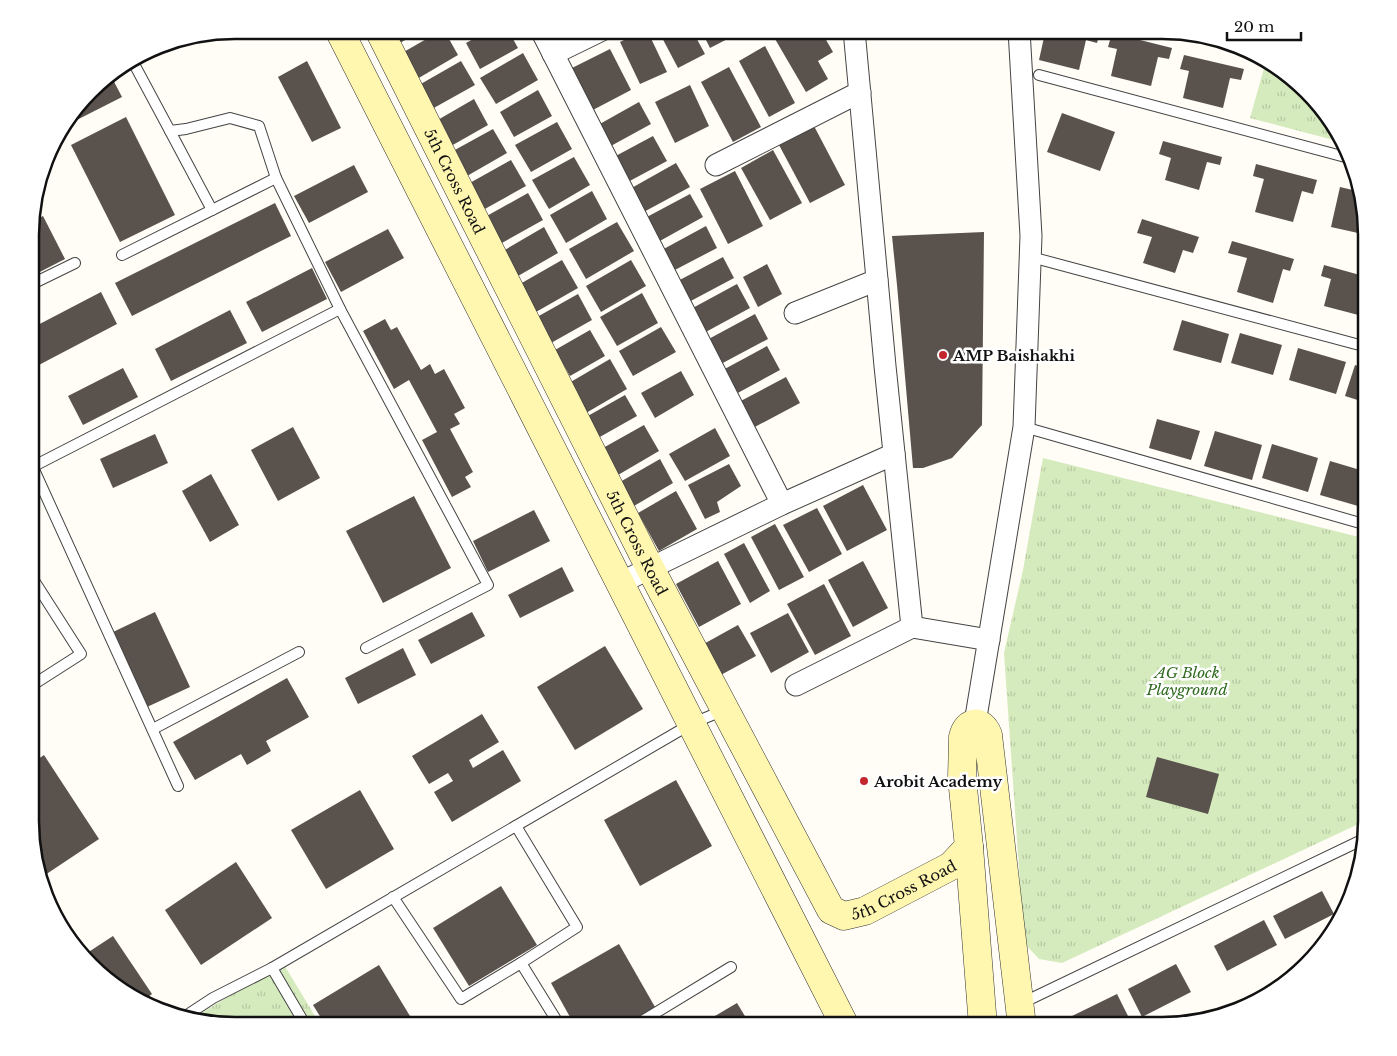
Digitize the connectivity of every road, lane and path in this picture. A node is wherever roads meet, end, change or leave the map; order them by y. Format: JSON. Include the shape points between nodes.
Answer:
{"nodes":[{"id":1,"x":344,"y":39,"type":"edge"},
{"id":2,"x":384,"y":39,"type":"edge"},
{"id":3,"x":546,"y":39,"type":"edge"},
{"id":4,"x":584,"y":39,"type":"edge"},
{"id":5,"x":855,"y":39,"type":"edge"},
{"id":6,"x":1019,"y":39,"type":"edge"},
{"id":7,"x":553,"y":54,"type":"junction"},
{"id":8,"x":135,"y":66,"type":"edge"},
{"id":9,"x":1039,"y":75,"type":"dead end"},
{"id":10,"x":860,"y":92,"type":"junction"},
{"id":11,"x":170,"y":131,"type":"junction"},
{"id":12,"x":1341,"y":156,"type":"edge"},
{"id":13,"x":716,"y":165,"type":"dead end"},
{"id":14,"x":276,"y":178,"type":"junction"},
{"id":15,"x":212,"y":210,"type":"junction"},
{"id":16,"x":122,"y":255,"type":"dead end"},
{"id":17,"x":1031,"y":257,"type":"junction"},
{"id":18,"x":75,"y":262,"type":"dead end"},
{"id":19,"x":39,"y":280,"type":"edge"},
{"id":20,"x":877,"y":280,"type":"junction"},
{"id":21,"x":340,"y":309,"type":"junction"},
{"id":22,"x":795,"y":313,"type":"dead end"},
{"id":23,"x":1358,"y":345,"type":"edge"},
{"id":24,"x":1024,"y":427,"type":"junction"},
{"id":25,"x":894,"y":454,"type":"junction"},
{"id":26,"x":39,"y":460,"type":"edge"},
{"id":27,"x":39,"y":479,"type":"edge"},
{"id":28,"x":782,"y":504,"type":"junction"},
{"id":29,"x":1358,"y":522,"type":"edge"},
{"id":30,"x":650,"y":568,"type":"junction"},
{"id":31,"x":620,"y":583,"type":"junction"},
{"id":32,"x":39,"y":588,"type":"edge"},
{"id":33,"x":912,"y":627,"type":"junction"},
{"id":34,"x":989,"y":640,"type":"junction"},
{"id":35,"x":366,"y":648,"type":"dead end"},
{"id":36,"x":299,"y":652,"type":"dead end"},
{"id":37,"x":39,"y":681,"type":"edge"},
{"id":38,"x":796,"y":685,"type":"dead end"},
{"id":39,"x":725,"y":709,"type":"junction"},
{"id":40,"x":692,"y":724,"type":"junction"},
{"id":41,"x":975,"y":724,"type":"junction"},
{"id":42,"x":153,"y":729,"type":"junction"},
{"id":43,"x":178,"y":786,"type":"dead end"},
{"id":44,"x":516,"y":826,"type":"junction"},
{"id":45,"x":1357,"y":842,"type":"edge"},
{"id":46,"x":969,"y":847,"type":"junction"},
{"id":47,"x":394,"y":897,"type":"junction"},
{"id":48,"x":521,"y":963,"type":"junction"},
{"id":49,"x":731,"y":967,"type":"dead end"},
{"id":50,"x":272,"y":968,"type":"junction"},
{"id":51,"x":191,"y":1012,"type":"edge"},
{"id":52,"x":1021,"y":1015,"type":"edge"},
{"id":53,"x":301,"y":1017,"type":"edge"},
{"id":54,"x":554,"y":1017,"type":"edge"},
{"id":55,"x":651,"y":1017,"type":"edge"},
{"id":56,"x":840,"y":1017,"type":"edge"},
{"id":57,"x":982,"y":1017,"type":"edge"}],
"edges":[{"from":1,"to":31,"type":"street"},
{"from":2,"to":30,"type":"street","name":"5th Cross Road"},
{"from":3,"to":7,"type":"street"},
{"from":4,"to":7,"type":"street"},
{"from":5,"to":10,"type":"street"},
{"from":6,"to":17,"type":"street"},
{"from":7,"to":28,"type":"street"},
{"from":8,"to":11,"type":"lane"},
{"from":9,"to":12,"type":"lane"},
{"from":10,"to":13,"type":"street"},
{"from":10,"to":20,"type":"street"},
{"from":11,"to":14,"type":"lane","via":[[230,118],[259,126]]},
{"from":11,"to":15,"type":"lane"},
{"from":14,"to":15,"type":"lane"},
{"from":14,"to":21,"type":"lane"},
{"from":15,"to":16,"type":"lane"},
{"from":17,"to":23,"type":"lane"},
{"from":17,"to":24,"type":"street"},
{"from":18,"to":19,"type":"lane"},
{"from":20,"to":22,"type":"street"},
{"from":20,"to":25,"type":"street"},
{"from":21,"to":26,"type":"lane"},
{"from":21,"to":35,"type":"lane","via":[[488,585]]},
{"from":24,"to":29,"type":"lane"},
{"from":24,"to":34,"type":"street"},
{"from":25,"to":28,"type":"street"},
{"from":25,"to":33,"type":"street"},
{"from":27,"to":42,"type":"lane"},
{"from":28,"to":30,"type":"street"},
{"from":30,"to":31,"type":"street"},
{"from":30,"to":39,"type":"street","name":"5th Cross Road"},
{"from":31,"to":40,"type":"street"},
{"from":32,"to":37,"type":"lane","via":[[81,654]]},
{"from":33,"to":34,"type":"street"},
{"from":33,"to":38,"type":"street"},
{"from":34,"to":41,"type":"street"},
{"from":36,"to":42,"type":"lane"},
{"from":39,"to":40,"type":"lane"},
{"from":39,"to":46,"type":"street","name":"5th Cross Road","via":[[831,910],[844,916],[865,912],[951,866]]},
{"from":40,"to":44,"type":"lane"},
{"from":40,"to":56,"type":"street"},
{"from":41,"to":46,"type":"street","name":"5th Cross Road","via":[[964,730],[963,737],[962,778]]},
{"from":41,"to":52,"type":"street","via":[[986,729],[988,735]]},
{"from":42,"to":43,"type":"lane"},
{"from":44,"to":47,"type":"lane"},
{"from":44,"to":48,"type":"lane","via":[[577,927]]},
{"from":45,"to":52,"type":"lane"},
{"from":46,"to":57,"type":"street","name":"5th Cross Road"},
{"from":47,"to":48,"type":"lane","via":[[461,999]]},
{"from":47,"to":50,"type":"lane"},
{"from":48,"to":54,"type":"lane"},
{"from":49,"to":55,"type":"lane"},
{"from":50,"to":51,"type":"lane"},
{"from":50,"to":53,"type":"lane"}]}
